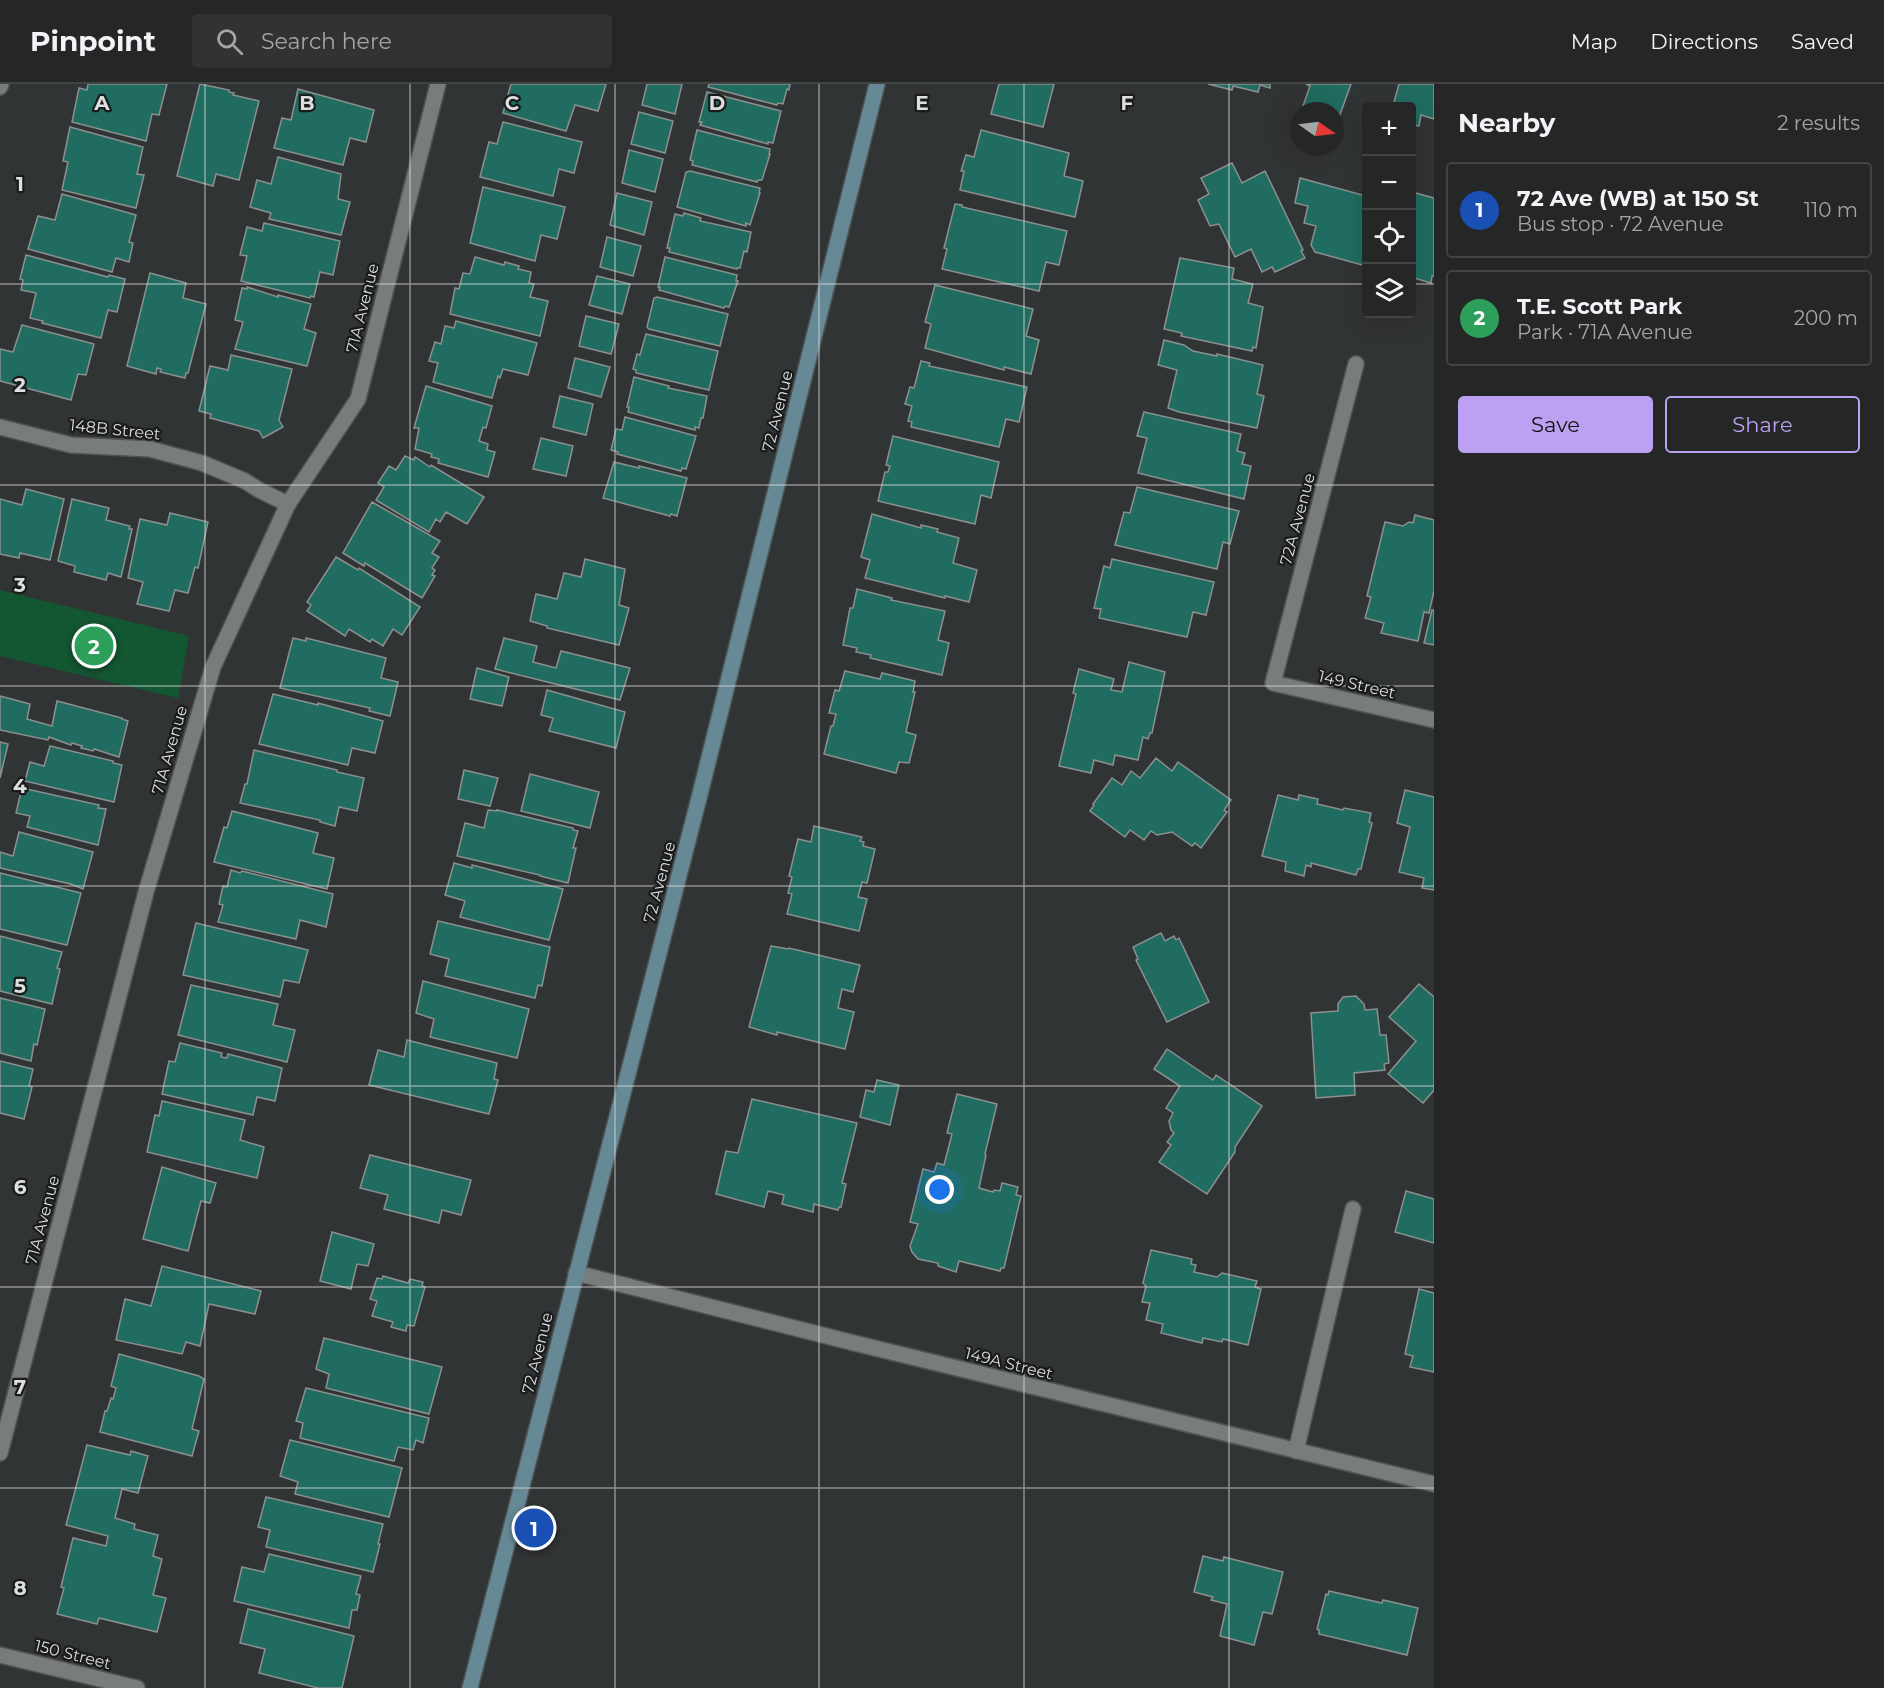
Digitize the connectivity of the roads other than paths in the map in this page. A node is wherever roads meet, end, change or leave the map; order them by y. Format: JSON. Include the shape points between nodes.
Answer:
{"nodes":[{"id":1,"x":438,"y":84,"type":"edge"},
{"id":2,"x":877,"y":84,"type":"edge"},
{"id":3,"x":1356,"y":364,"type":"dead end"},
{"id":4,"x":0,"y":427,"type":"edge"},
{"id":5,"x":288,"y":504,"type":"junction"},
{"id":6,"x":1273,"y":683,"type":"joint"},
{"id":7,"x":1434,"y":720,"type":"edge"},
{"id":8,"x":1353,"y":1209,"type":"dead end"},
{"id":9,"x":576,"y":1273,"type":"junction"},
{"id":10,"x":1296,"y":1451,"type":"junction"},
{"id":11,"x":0,"y":1453,"type":"edge"},
{"id":12,"x":1434,"y":1484,"type":"edge"},
{"id":13,"x":0,"y":1655,"type":"edge"},
{"id":14,"x":136,"y":1688,"type":"edge"},
{"id":15,"x":470,"y":1688,"type":"edge"}],
"edges":[{"from":1,"to":5,"type":"street","name":"71A Avenue","via":[[357,399]]},
{"from":2,"to":9,"type":"main road","name":"72 Avenue"},
{"from":3,"to":6,"type":"street","name":"72A Avenue"},
{"from":4,"to":5,"type":"street","name":"148B Street","via":[[72,445],[150,449],[202,463]]},
{"from":5,"to":11,"type":"street","name":"71A Avenue","via":[[206,688],[146,892]]},
{"from":6,"to":7,"type":"street","name":"149 Street"},
{"from":8,"to":10,"type":"street"},
{"from":9,"to":10,"type":"street","name":"149A Street"},
{"from":9,"to":15,"type":"main road","name":"72 Avenue"},
{"from":10,"to":12,"type":"street","name":"149A Street"},
{"from":13,"to":14,"type":"street","name":"150 Street"}]}
